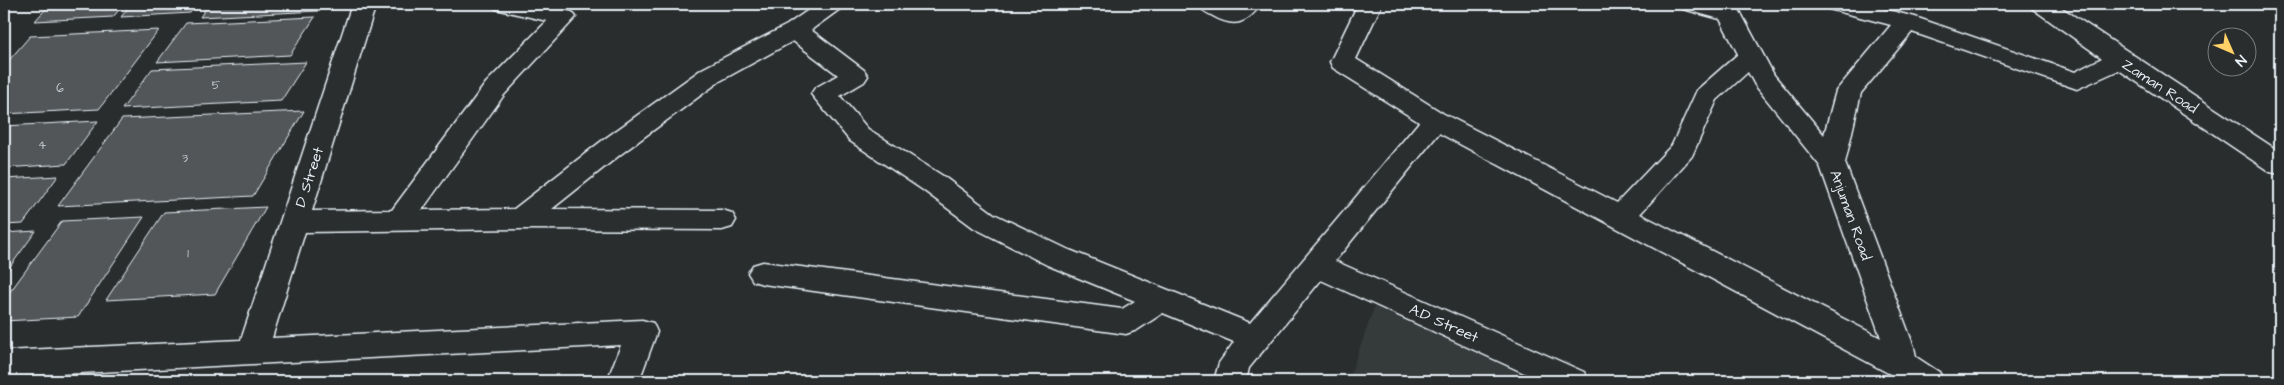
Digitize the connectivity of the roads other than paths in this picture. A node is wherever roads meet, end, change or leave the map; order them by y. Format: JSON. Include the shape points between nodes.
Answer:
{"nodes":[{"id":1,"x":364,"y":4,"type":"edge"},
{"id":2,"x":504,"y":4,"type":"edge"},
{"id":3,"x":832,"y":4,"type":"edge"},
{"id":4,"x":1209,"y":4,"type":"edge"},
{"id":5,"x":1249,"y":4,"type":"edge"},
{"id":6,"x":1691,"y":4,"type":"edge"},
{"id":7,"x":1837,"y":4,"type":"edge"},
{"id":8,"x":2041,"y":4,"type":"edge"},
{"id":9,"x":1373,"y":5,"type":"edge"},
{"id":10,"x":1727,"y":9,"type":"edge"},
{"id":11,"x":1907,"y":22,"type":"junction"},
{"id":12,"x":795,"y":30,"type":"junction"},
{"id":13,"x":1752,"y":55,"type":"junction"},
{"id":14,"x":2120,"y":59,"type":"junction"},
{"id":15,"x":1435,"y":120,"type":"junction"},
{"id":16,"x":1832,"y":163,"type":"junction"},
{"id":17,"x":2280,"y":164,"type":"edge"},
{"id":18,"x":1621,"y":217,"type":"junction"},
{"id":19,"x":520,"y":219,"type":"junction"},
{"id":20,"x":722,"y":220,"type":"dead end"},
{"id":21,"x":399,"y":221,"type":"junction"},
{"id":22,"x":294,"y":222,"type":"junction"},
{"id":23,"x":1316,"y":265,"type":"junction"},
{"id":24,"x":763,"y":273,"type":"dead end"},
{"id":25,"x":1160,"y":300,"type":"junction"},
{"id":26,"x":1256,"y":338,"type":"junction"},
{"id":27,"x":253,"y":350,"type":"junction"},
{"id":28,"x":4,"y":364,"type":"edge"},
{"id":29,"x":1902,"y":364,"type":"junction"},
{"id":30,"x":624,"y":381,"type":"edge"},
{"id":31,"x":1230,"y":381,"type":"edge"},
{"id":32,"x":1573,"y":381,"type":"edge"},
{"id":33,"x":1928,"y":381,"type":"edge"}],
"edges":[{"from":1,"to":22,"type":"street","name":"D Street"},
{"from":2,"to":21,"type":"street","via":[[564,17],[495,89]]},
{"from":3,"to":12,"type":"street"},
{"from":4,"to":5,"type":"street","via":[[1232,17]]},
{"from":6,"to":10,"type":"street"},
{"from":7,"to":11,"type":"street"},
{"from":8,"to":14,"type":"street","name":"Zaman Road"},
{"from":9,"to":15,"type":"street","via":[[1342,62]]},
{"from":10,"to":13,"type":"street","name":"Anjuman Road"},
{"from":11,"to":14,"type":"street","via":[[2077,81]]},
{"from":11,"to":16,"type":"street","via":[[1848,91]]},
{"from":12,"to":19,"type":"street","via":[[711,75]]},
{"from":12,"to":25,"type":"street","via":[[855,76],[824,94],[859,135],[984,221],[1057,257]]},
{"from":13,"to":16,"type":"street","name":"Anjuman Road","via":[[1764,79]]},
{"from":13,"to":18,"type":"street","via":[[1706,96],[1683,149]]},
{"from":14,"to":17,"type":"street","name":"Zaman Road"},
{"from":15,"to":18,"type":"street"},
{"from":15,"to":23,"type":"street"},
{"from":16,"to":29,"type":"street","name":"Anjuman Road","via":[[1899,347]]},
{"from":18,"to":29,"type":"street"},
{"from":19,"to":20,"type":"street"},
{"from":19,"to":21,"type":"street"},
{"from":21,"to":22,"type":"street"},
{"from":22,"to":27,"type":"street","name":"D Street"},
{"from":23,"to":26,"type":"street"},
{"from":23,"to":32,"type":"street","name":"A.D Street"},
{"from":24,"to":25,"type":"street","via":[[1126,322]]},
{"from":25,"to":26,"type":"street"},
{"from":26,"to":31,"type":"street","via":[[1235,363]]},
{"from":27,"to":28,"type":"street"},
{"from":27,"to":30,"type":"street","via":[[642,332]]},
{"from":29,"to":33,"type":"street"}]}
